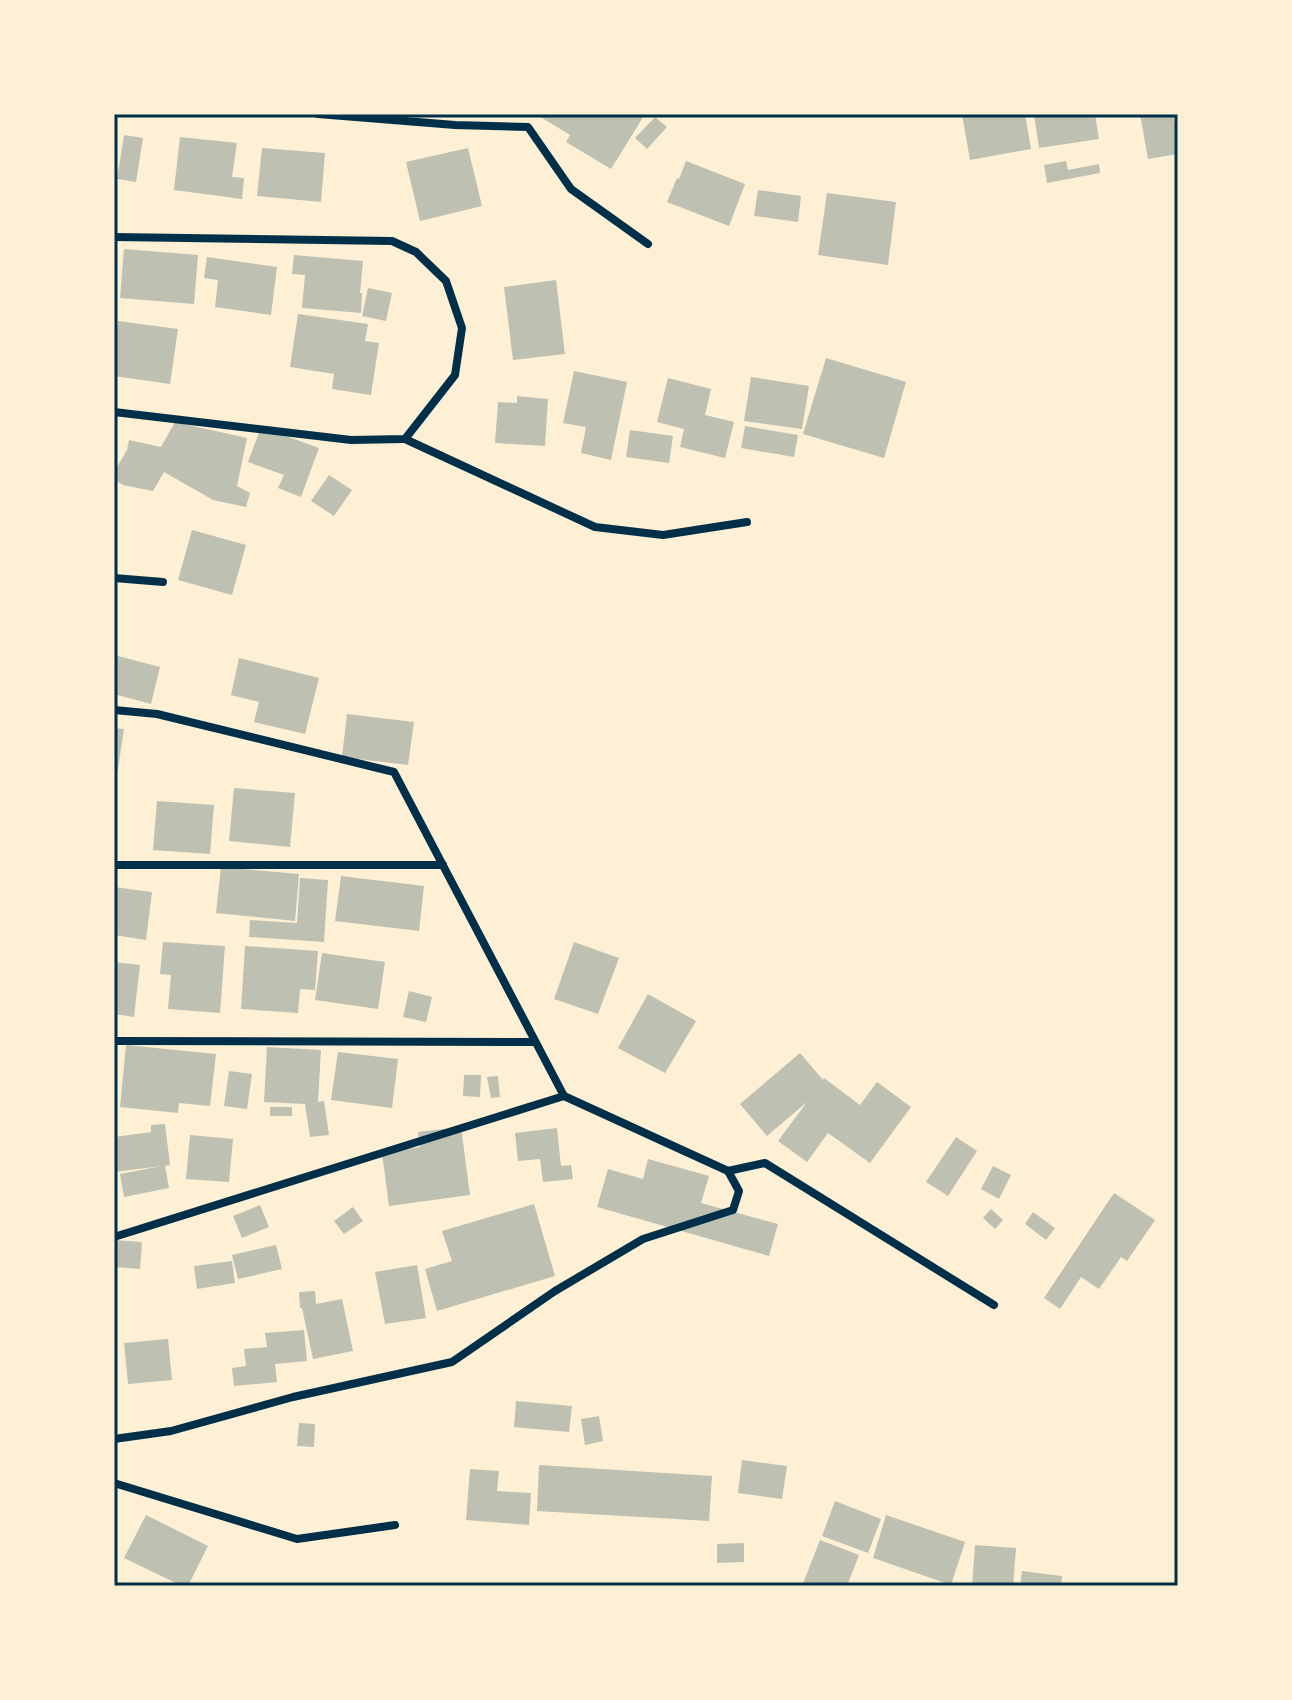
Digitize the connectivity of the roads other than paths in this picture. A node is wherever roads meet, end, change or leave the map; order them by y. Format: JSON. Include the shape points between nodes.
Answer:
{"nodes":[{"id":1,"x":318,"y":114,"type":"edge"},
{"id":2,"x":114,"y":237,"type":"edge"},
{"id":3,"x":648,"y":244,"type":"dead end"},
{"id":4,"x":114,"y":412,"type":"edge"},
{"id":5,"x":405,"y":439,"type":"junction"},
{"id":6,"x":747,"y":522,"type":"dead end"},
{"id":7,"x":114,"y":578,"type":"edge"},
{"id":8,"x":163,"y":582,"type":"dead end"},
{"id":9,"x":114,"y":710,"type":"edge"},
{"id":10,"x":114,"y":865,"type":"edge"},
{"id":11,"x":443,"y":865,"type":"junction"},
{"id":12,"x":114,"y":1041,"type":"edge"},
{"id":13,"x":535,"y":1042,"type":"junction"},
{"id":14,"x":564,"y":1096,"type":"junction"},
{"id":15,"x":728,"y":1171,"type":"junction"},
{"id":16,"x":114,"y":1237,"type":"edge"},
{"id":17,"x":994,"y":1305,"type":"dead end"},
{"id":18,"x":114,"y":1439,"type":"edge"},
{"id":19,"x":114,"y":1483,"type":"edge"},
{"id":20,"x":395,"y":1525,"type":"dead end"}],
"edges":[{"from":1,"to":3,"type":"street","via":[[528,127],[571,189]]},
{"from":2,"to":5,"type":"street","via":[[392,241],[416,252],[446,281],[462,328],[455,375]]},
{"from":4,"to":5,"type":"street","via":[[351,440]]},
{"from":5,"to":6,"type":"street","via":[[595,527],[663,535]]},
{"from":7,"to":8,"type":"street"},
{"from":9,"to":11,"type":"street","via":[[157,714],[394,772]]},
{"from":10,"to":11,"type":"street"},
{"from":11,"to":13,"type":"street"},
{"from":12,"to":13,"type":"street"},
{"from":13,"to":14,"type":"street"},
{"from":14,"to":15,"type":"street"},
{"from":14,"to":16,"type":"street"},
{"from":15,"to":17,"type":"street","via":[[765,1163]]},
{"from":15,"to":18,"type":"street","via":[[739,1191],[733,1210],[643,1239],[452,1362],[171,1431]]},
{"from":19,"to":20,"type":"street","via":[[297,1539]]}]}
